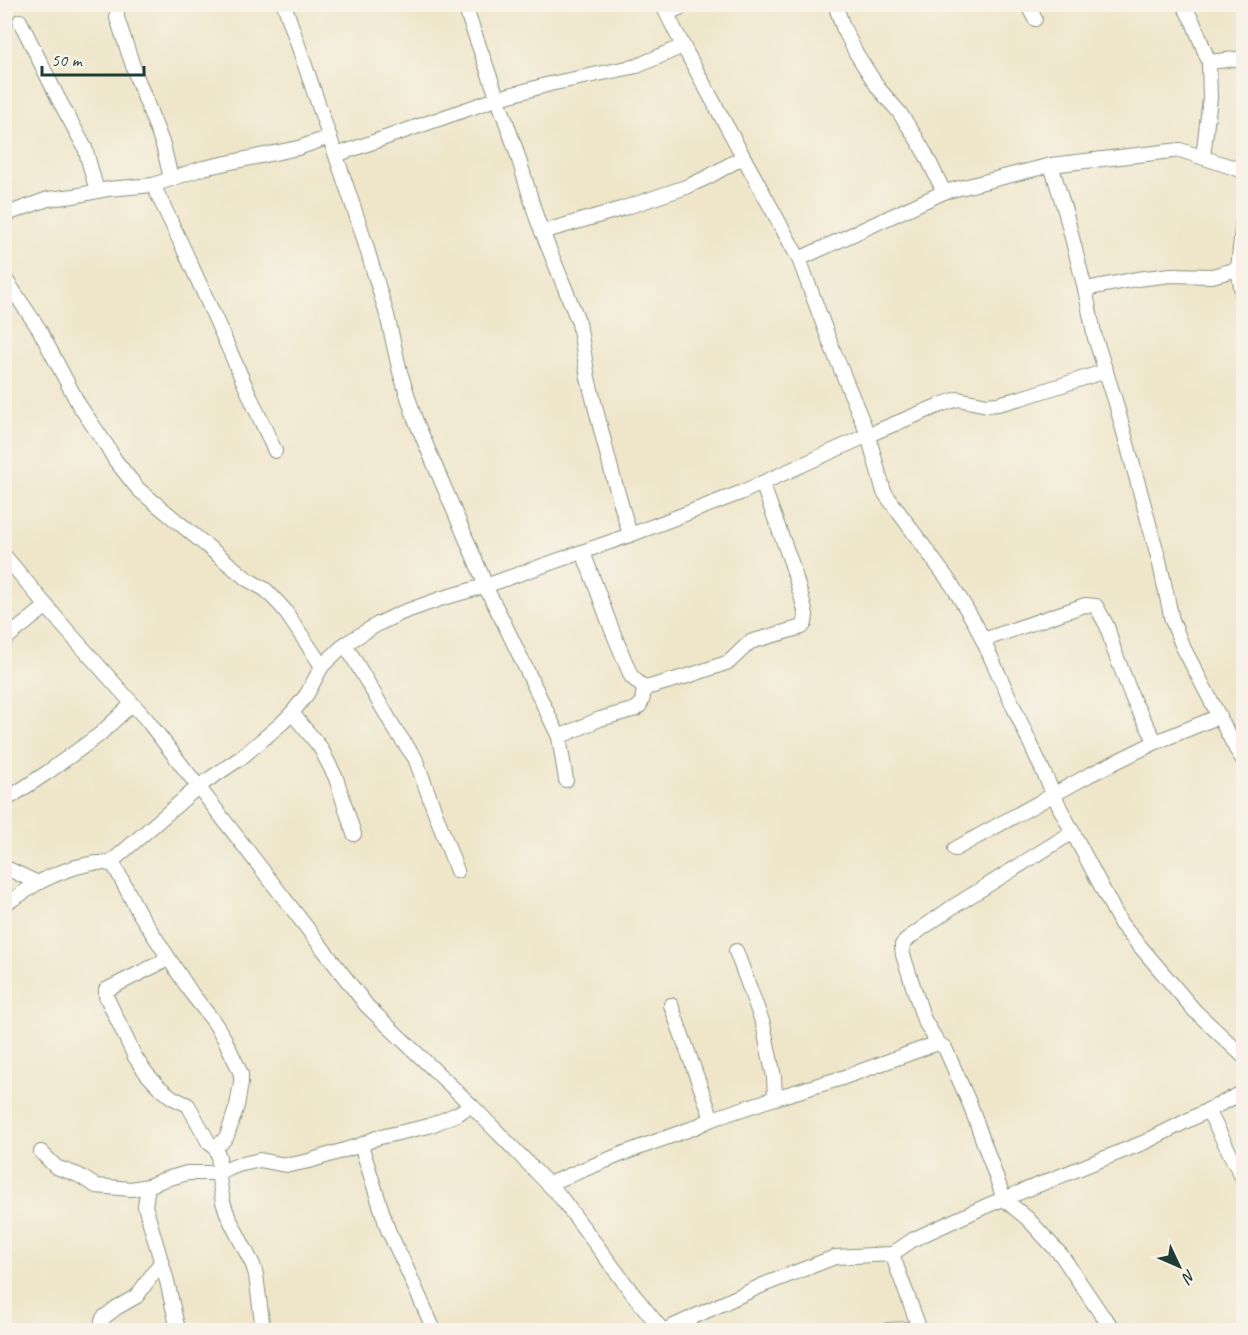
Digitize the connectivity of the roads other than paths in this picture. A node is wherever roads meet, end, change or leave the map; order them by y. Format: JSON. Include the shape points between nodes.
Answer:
{"nodes":[{"id":1,"x":117,"y":4,"type":"edge"},
{"id":2,"x":284,"y":4,"type":"edge"},
{"id":3,"x":464,"y":4,"type":"edge"},
{"id":4,"x":689,"y":4,"type":"edge"},
{"id":5,"x":835,"y":4,"type":"edge"},
{"id":6,"x":1027,"y":4,"type":"edge"},
{"id":7,"x":1183,"y":4,"type":"edge"},
{"id":8,"x":664,"y":9,"type":"edge"},
{"id":9,"x":1035,"y":19,"type":"dead end"},
{"id":10,"x":20,"y":21,"type":"dead end"},
{"id":11,"x":683,"y":46,"type":"junction"},
{"id":12,"x":1244,"y":58,"type":"edge"},
{"id":13,"x":1209,"y":62,"type":"junction"},
{"id":14,"x":499,"y":98,"type":"junction"},
{"id":15,"x":330,"y":137,"type":"junction"},
{"id":16,"x":336,"y":155,"type":"junction"},
{"id":17,"x":743,"y":157,"type":"junction"},
{"id":18,"x":1203,"y":157,"type":"junction"},
{"id":19,"x":1051,"y":165,"type":"junction"},
{"id":20,"x":1244,"y":171,"type":"edge"},
{"id":21,"x":171,"y":178,"type":"junction"},
{"id":22,"x":153,"y":185,"type":"junction"},
{"id":23,"x":97,"y":191,"type":"junction"},
{"id":24,"x":944,"y":192,"type":"junction"},
{"id":25,"x":1244,"y":209,"type":"edge"},
{"id":26,"x":4,"y":215,"type":"edge"},
{"id":27,"x":542,"y":232,"type":"junction"},
{"id":28,"x":799,"y":259,"type":"junction"},
{"id":29,"x":1238,"y":269,"type":"junction"},
{"id":30,"x":4,"y":277,"type":"edge"},
{"id":31,"x":1085,"y":289,"type":"junction"},
{"id":32,"x":1244,"y":303,"type":"edge"},
{"id":33,"x":1106,"y":371,"type":"junction"},
{"id":34,"x":868,"y":435,"type":"junction"},
{"id":35,"x":275,"y":451,"type":"dead end"},
{"id":36,"x":762,"y":483,"type":"junction"},
{"id":37,"x":630,"y":535,"type":"junction"},
{"id":38,"x":582,"y":552,"type":"junction"},
{"id":39,"x":4,"y":555,"type":"edge"},
{"id":40,"x":485,"y":586,"type":"junction"},
{"id":41,"x":47,"y":606,"type":"junction"},
{"id":42,"x":4,"y":640,"type":"edge"},
{"id":43,"x":983,"y":640,"type":"junction"},
{"id":44,"x":345,"y":644,"type":"junction"},
{"id":45,"x":322,"y":666,"type":"junction"},
{"id":46,"x":644,"y":688,"type":"junction"},
{"id":47,"x":132,"y":704,"type":"junction"},
{"id":48,"x":292,"y":713,"type":"junction"},
{"id":49,"x":1220,"y":716,"type":"junction"},
{"id":50,"x":559,"y":737,"type":"junction"},
{"id":51,"x":1156,"y":742,"type":"junction"},
{"id":52,"x":1244,"y":761,"type":"edge"},
{"id":53,"x":566,"y":780,"type":"dead end"},
{"id":54,"x":198,"y":786,"type":"junction"},
{"id":55,"x":1054,"y":795,"type":"junction"},
{"id":56,"x":4,"y":801,"type":"edge"},
{"id":57,"x":1072,"y":832,"type":"junction"},
{"id":58,"x":354,"y":834,"type":"dead end"},
{"id":59,"x":955,"y":849,"type":"dead end"},
{"id":60,"x":110,"y":863,"type":"junction"},
{"id":61,"x":4,"y":867,"type":"edge"},
{"id":62,"x":457,"y":871,"type":"dead end"},
{"id":63,"x":38,"y":883,"type":"junction"},
{"id":64,"x":4,"y":904,"type":"edge"},
{"id":65,"x":736,"y":951,"type":"dead end"},
{"id":66,"x":168,"y":959,"type":"junction"},
{"id":67,"x":670,"y":1005,"type":"dead end"},
{"id":68,"x":938,"y":1043,"type":"junction"},
{"id":69,"x":1244,"y":1058,"type":"edge"},
{"id":70,"x":1244,"y":1092,"type":"edge"},
{"id":71,"x":776,"y":1098,"type":"junction"},
{"id":72,"x":471,"y":1105,"type":"junction"},
{"id":73,"x":1208,"y":1110,"type":"junction"},
{"id":74,"x":712,"y":1119,"type":"junction"},
{"id":75,"x":361,"y":1145,"type":"junction"},
{"id":76,"x":215,"y":1147,"type":"junction"},
{"id":77,"x":41,"y":1152,"type":"dead end"},
{"id":78,"x":218,"y":1173,"type":"junction"},
{"id":79,"x":1244,"y":1181,"type":"edge"},
{"id":80,"x":548,"y":1184,"type":"junction"},
{"id":81,"x":148,"y":1186,"type":"junction"},
{"id":82,"x":1004,"y":1199,"type":"junction"},
{"id":83,"x":892,"y":1254,"type":"junction"},
{"id":84,"x":161,"y":1262,"type":"junction"},
{"id":85,"x":100,"y":1330,"type":"edge"},
{"id":86,"x":178,"y":1330,"type":"edge"},
{"id":87,"x":263,"y":1330,"type":"edge"},
{"id":88,"x":434,"y":1330,"type":"edge"},
{"id":89,"x":664,"y":1330,"type":"edge"},
{"id":90,"x":888,"y":1330,"type":"edge"},
{"id":91,"x":915,"y":1330,"type":"edge"},
{"id":92,"x":920,"y":1330,"type":"edge"},
{"id":93,"x":1120,"y":1330,"type":"edge"}],
"edges":[{"from":1,"to":21,"type":"street","via":[[117,18],[164,145]]},
{"from":2,"to":15,"type":"street"},
{"from":3,"to":14,"type":"street"},
{"from":4,"to":8,"type":"street"},
{"from":5,"to":24,"type":"street","via":[[856,53],[915,136]]},
{"from":6,"to":9,"type":"street"},
{"from":7,"to":13,"type":"street"},
{"from":8,"to":11,"type":"street"},
{"from":10,"to":23,"type":"street","via":[[85,148]]},
{"from":11,"to":14,"type":"street","via":[[637,66]]},
{"from":11,"to":17,"type":"street"},
{"from":12,"to":13,"type":"street"},
{"from":13,"to":18,"type":"street","via":[[1210,98]]},
{"from":14,"to":16,"type":"street"},
{"from":14,"to":27,"type":"street"},
{"from":15,"to":16,"type":"street"},
{"from":15,"to":21,"type":"street"},
{"from":16,"to":40,"type":"street","via":[[416,419]]},
{"from":17,"to":27,"type":"street","via":[[686,187]]},
{"from":17,"to":28,"type":"street"},
{"from":18,"to":19,"type":"street","via":[[1180,150]]},
{"from":18,"to":20,"type":"street"},
{"from":19,"to":24,"type":"street"},
{"from":19,"to":31,"type":"street"},
{"from":21,"to":22,"type":"street"},
{"from":22,"to":23,"type":"street"},
{"from":22,"to":35,"type":"street"},
{"from":23,"to":26,"type":"street","via":[[48,199]]},
{"from":24,"to":28,"type":"street"},
{"from":25,"to":29,"type":"street"},
{"from":27,"to":37,"type":"street","via":[[579,322],[588,378]]},
{"from":28,"to":34,"type":"street"},
{"from":29,"to":31,"type":"street","via":[[1212,276],[1170,274]]},
{"from":29,"to":32,"type":"street"},
{"from":30,"to":45,"type":"street","via":[[39,329],[79,405],[138,489],[247,579],[266,590],[283,608]]},
{"from":31,"to":33,"type":"street"},
{"from":33,"to":34,"type":"street","via":[[998,404],[958,399]]},
{"from":33,"to":49,"type":"street","via":[[1172,620]]},
{"from":34,"to":36,"type":"street"},
{"from":34,"to":43,"type":"street","via":[[884,492],[952,585]]},
{"from":36,"to":37,"type":"street"},
{"from":36,"to":46,"type":"street","via":[[802,599],[805,623],[750,642],[729,662]]},
{"from":37,"to":38,"type":"street"},
{"from":38,"to":40,"type":"street"},
{"from":38,"to":46,"type":"street","via":[[631,676]]},
{"from":39,"to":41,"type":"street"},
{"from":40,"to":44,"type":"street","via":[[401,613]]},
{"from":40,"to":50,"type":"street"},
{"from":41,"to":42,"type":"street"},
{"from":41,"to":47,"type":"street"},
{"from":43,"to":51,"type":"street","via":[[1085,605],[1096,606],[1134,702]]},
{"from":43,"to":55,"type":"street"},
{"from":44,"to":45,"type":"street"},
{"from":44,"to":62,"type":"street","via":[[416,759]]},
{"from":45,"to":48,"type":"street"},
{"from":46,"to":50,"type":"street","via":[[636,709]]},
{"from":47,"to":54,"type":"street"},
{"from":47,"to":56,"type":"street","via":[[99,735]]},
{"from":48,"to":54,"type":"street","via":[[242,757]]},
{"from":48,"to":58,"type":"street","via":[[320,747],[336,778]]},
{"from":49,"to":51,"type":"street"},
{"from":49,"to":52,"type":"street"},
{"from":50,"to":53,"type":"street"},
{"from":51,"to":55,"type":"street"},
{"from":54,"to":60,"type":"street"},
{"from":54,"to":72,"type":"street","via":[[367,1006]]},
{"from":55,"to":57,"type":"street"},
{"from":55,"to":59,"type":"street"},
{"from":57,"to":68,"type":"street","via":[[951,908],[902,945],[924,1020]]},
{"from":57,"to":69,"type":"street","via":[[1121,924],[1195,1011]]},
{"from":60,"to":63,"type":"street","via":[[79,866]]},
{"from":60,"to":66,"type":"street"},
{"from":61,"to":63,"type":"street"},
{"from":63,"to":64,"type":"street"},
{"from":65,"to":71,"type":"street","via":[[763,1024]]},
{"from":66,"to":76,"type":"street","via":[[219,1030],[240,1074],[235,1114],[227,1136]]},
{"from":66,"to":76,"type":"street","via":[[106,990],[106,996],[147,1074],[188,1106]]},
{"from":67,"to":74,"type":"street"},
{"from":68,"to":71,"type":"street"},
{"from":68,"to":82,"type":"street","via":[[945,1048],[971,1107]]},
{"from":70,"to":73,"type":"street"},
{"from":71,"to":74,"type":"street"},
{"from":72,"to":75,"type":"street","via":[[429,1126]]},
{"from":72,"to":80,"type":"street"},
{"from":73,"to":79,"type":"street"},
{"from":73,"to":82,"type":"street","via":[[1145,1142]]},
{"from":74,"to":80,"type":"street"},
{"from":75,"to":78,"type":"street","via":[[290,1165],[260,1160]]},
{"from":75,"to":88,"type":"street","via":[[388,1230]]},
{"from":76,"to":78,"type":"street"},
{"from":77,"to":81,"type":"street","via":[[56,1167],[96,1186]]},
{"from":78,"to":81,"type":"street","via":[[187,1173]]},
{"from":78,"to":87,"type":"street","via":[[228,1216],[256,1275]]},
{"from":80,"to":89,"type":"street"},
{"from":81,"to":84,"type":"street","via":[[145,1206]]},
{"from":82,"to":83,"type":"street","via":[[914,1239]]},
{"from":82,"to":93,"type":"street","via":[[1062,1256],[1101,1314],[1114,1329]]},
{"from":83,"to":89,"type":"street","via":[[835,1257]]},
{"from":83,"to":92,"type":"street"},
{"from":84,"to":85,"type":"street","via":[[137,1296],[103,1318]]},
{"from":84,"to":86,"type":"street"},
{"from":90,"to":91,"type":"street"}]}
